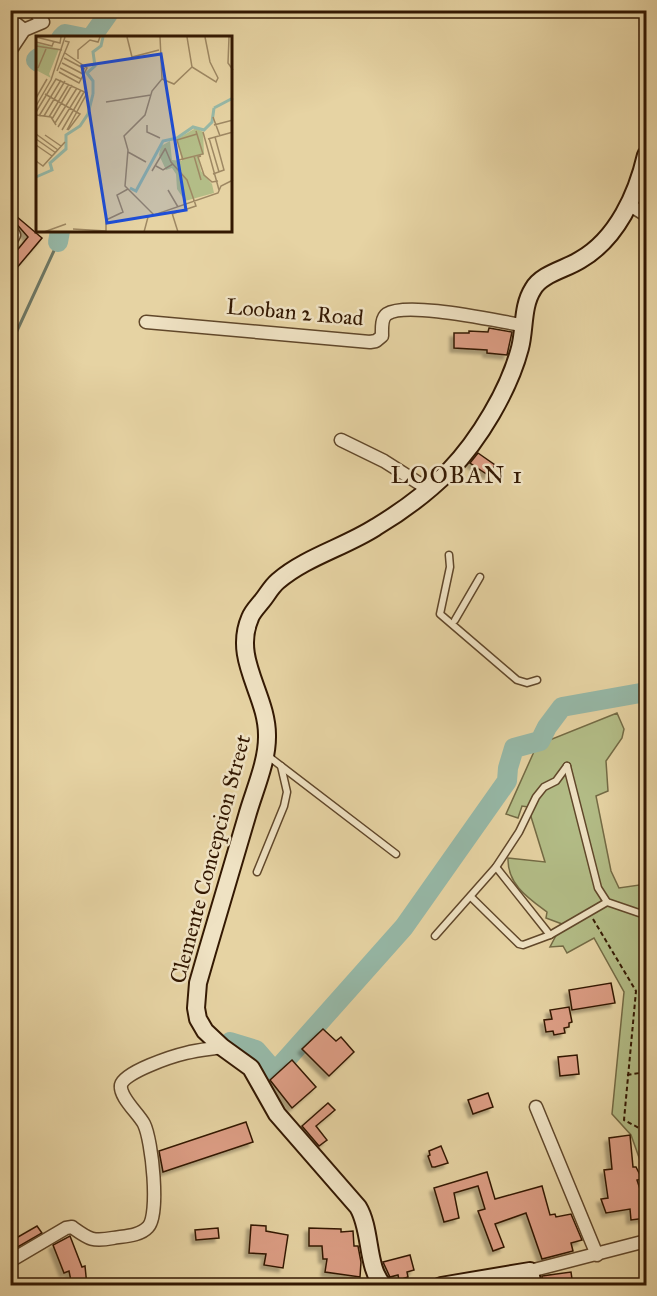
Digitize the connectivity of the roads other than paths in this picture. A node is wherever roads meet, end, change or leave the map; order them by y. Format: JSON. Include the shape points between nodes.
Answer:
{"nodes":[{"id":1,"x":34,"y":10,"type":"edge"},
{"id":2,"x":10,"y":19,"type":"edge"},
{"id":3,"x":24,"y":30,"type":"junction"},
{"id":4,"x":10,"y":51,"type":"edge"},
{"id":5,"x":646,"y":155,"type":"edge"},
{"id":6,"x":628,"y":204,"type":"junction"},
{"id":7,"x":646,"y":215,"type":"edge"},
{"id":8,"x":146,"y":322,"type":"dead end"},
{"id":9,"x":522,"y":325,"type":"junction"},
{"id":10,"x":341,"y":440,"type":"dead end"},
{"id":11,"x":428,"y":489,"type":"junction"},
{"id":12,"x":449,"y":555,"type":"dead end"},
{"id":13,"x":480,"y":577,"type":"dead end"},
{"id":14,"x":455,"y":620,"type":"dead end"},
{"id":15,"x":537,"y":680,"type":"dead end"},
{"id":16,"x":265,"y":754,"type":"junction"},
{"id":17,"x":281,"y":766,"type":"junction"},
{"id":18,"x":396,"y":854,"type":"dead end"},
{"id":19,"x":496,"y":867,"type":"junction"},
{"id":20,"x":257,"y":872,"type":"dead end"},
{"id":21,"x":471,"y":897,"type":"junction"},
{"id":22,"x":608,"y":902,"type":"junction"},
{"id":23,"x":646,"y":919,"type":"edge"},
{"id":24,"x":550,"y":934,"type":"junction"},
{"id":25,"x":435,"y":936,"type":"dead end"},
{"id":26,"x":222,"y":1047,"type":"junction"},
{"id":27,"x":536,"y":1107,"type":"dead end"},
{"id":28,"x":646,"y":1241,"type":"edge"},
{"id":29,"x":597,"y":1255,"type":"junction"},
{"id":30,"x":10,"y":1261,"type":"edge"},
{"id":31,"x":531,"y":1278,"type":"edge"},
{"id":32,"x":384,"y":1286,"type":"edge"},
{"id":33,"x":441,"y":1286,"type":"edge"}],
"edges":[{"from":1,"to":3,"type":"street","via":[[43,22]]},
{"from":2,"to":3,"type":"street"},
{"from":3,"to":4,"type":"street"},
{"from":5,"to":6,"type":"street"},
{"from":6,"to":7,"type":"street"},
{"from":6,"to":9,"type":"street","via":[[605,242],[533,287]]},
{"from":8,"to":9,"type":"street","name":"Looban 2 Road","via":[[370,342],[382,336],[386,315],[405,311],[423,309]]},
{"from":9,"to":11,"type":"street","name":"Clemente Concepcion Street","via":[[515,364],[492,411],[472,443]]},
{"from":10,"to":11,"type":"street"},
{"from":11,"to":16,"type":"street","name":"Clemente Concepcion Street","via":[[375,528],[296,568],[276,583],[250,618],[244,650],[267,725]]},
{"from":12,"to":15,"type":"lane","via":[[440,614],[517,680]]},
{"from":13,"to":14,"type":"lane"},
{"from":16,"to":17,"type":"lane"},
{"from":16,"to":26,"type":"street","name":"Clemente Concepcion Street","via":[[196,995],[198,1019]]},
{"from":17,"to":18,"type":"lane"},
{"from":17,"to":20,"type":"lane","via":[[286,799]]},
{"from":19,"to":21,"type":"lane"},
{"from":19,"to":22,"type":"lane","via":[[536,797],[567,766],[598,888]]},
{"from":19,"to":24,"type":"lane"},
{"from":21,"to":24,"type":"lane","via":[[519,944],[527,945]]},
{"from":21,"to":25,"type":"lane"},
{"from":22,"to":23,"type":"lane","via":[[645,915]]},
{"from":22,"to":24,"type":"lane"},
{"from":26,"to":30,"type":"street","via":[[152,1064],[122,1084],[126,1101],[142,1121],[151,1144],[154,1214],[148,1227],[138,1233],[98,1241],[72,1227]]},
{"from":26,"to":32,"type":"street","name":"Clemente Concepcion Street","via":[[251,1068],[277,1114],[358,1207],[376,1275]]},
{"from":27,"to":29,"type":"street"},
{"from":28,"to":29,"type":"street"},
{"from":29,"to":31,"type":"street"},
{"from":31,"to":33,"type":"street"}]}
